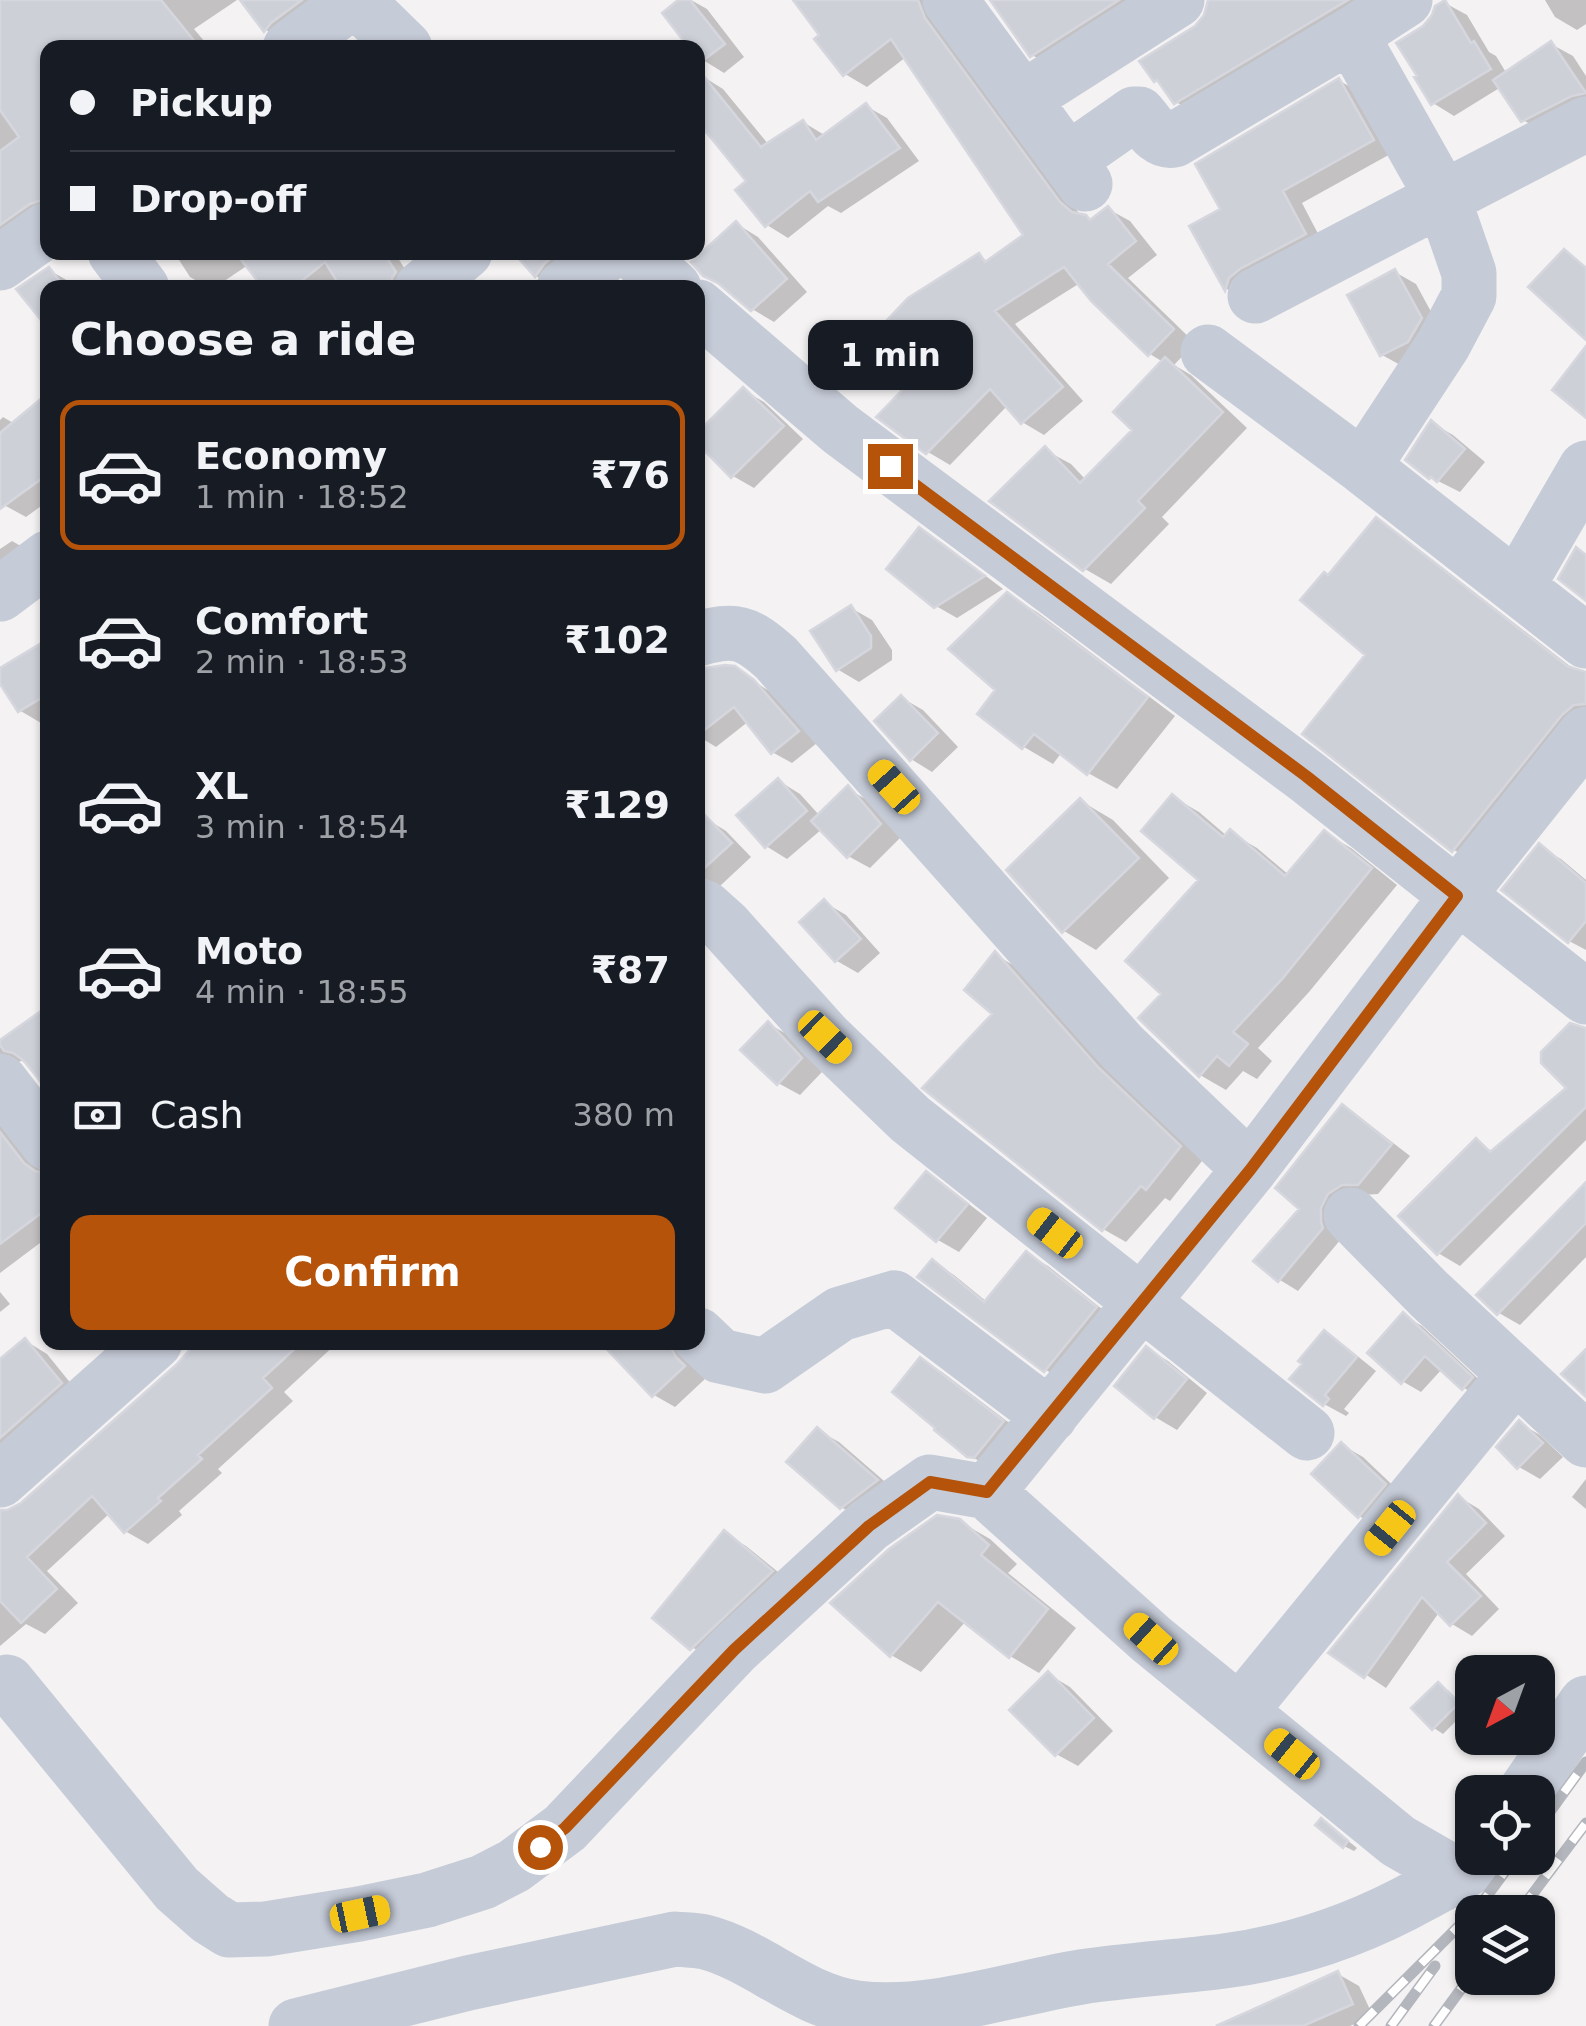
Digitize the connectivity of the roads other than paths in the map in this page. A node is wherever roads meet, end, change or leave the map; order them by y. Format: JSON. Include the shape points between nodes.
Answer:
{"nodes":[{"id":1,"x":355,"y":0,"type":"edge"},
{"id":2,"x":950,"y":0,"type":"edge"},
{"id":3,"x":1177,"y":0,"type":"edge"},
{"id":4,"x":1405,"y":0,"type":"edge"},
{"id":5,"x":1352,"y":35,"type":"junction"},
{"id":6,"x":301,"y":40,"type":"edge"},
{"id":7,"x":397,"y":40,"type":"edge"},
{"id":8,"x":1022,"y":98,"type":"junction"},
{"id":9,"x":1586,"y":124,"type":"edge"},
{"id":10,"x":1443,"y":198,"type":"junction"},
{"id":11,"x":40,"y":235,"type":"edge"},
{"id":12,"x":455,"y":260,"type":"edge"},
{"id":13,"x":599,"y":260,"type":"edge"},
{"id":14,"x":642,"y":260,"type":"edge"},
{"id":15,"x":0,"y":263,"type":"edge"},
{"id":16,"x":431,"y":280,"type":"edge"},
{"id":17,"x":574,"y":280,"type":"edge"},
{"id":18,"x":665,"y":280,"type":"edge"},
{"id":19,"x":1255,"y":296,"type":"dead end"},
{"id":20,"x":705,"y":314,"type":"edge"},
{"id":21,"x":1208,"y":352,"type":"dead end"},
{"id":22,"x":1363,"y":467,"type":"junction"},
{"id":23,"x":1586,"y":468,"type":"edge"},
{"id":24,"x":40,"y":564,"type":"edge"},
{"id":25,"x":1517,"y":587,"type":"junction"},
{"id":26,"x":0,"y":594,"type":"edge"},
{"id":27,"x":705,"y":637,"type":"edge"},
{"id":28,"x":1586,"y":642,"type":"edge"},
{"id":29,"x":1586,"y":734,"type":"edge"},
{"id":30,"x":1457,"y":896,"type":"junction"},
{"id":31,"x":705,"y":909,"type":"edge"},
{"id":32,"x":1586,"y":997,"type":"edge"},
{"id":33,"x":0,"y":1080,"type":"edge"},
{"id":34,"x":40,"y":1132,"type":"edge"},
{"id":35,"x":1250,"y":1170,"type":"junction"},
{"id":36,"x":1351,"y":1215,"type":"dead end"},
{"id":37,"x":1142,"y":1301,"type":"junction"},
{"id":38,"x":705,"y":1342,"type":"edge"},
{"id":39,"x":144,"y":1350,"type":"edge"},
{"id":40,"x":1516,"y":1374,"type":"junction"},
{"id":41,"x":1050,"y":1416,"type":"junction"},
{"id":42,"x":1307,"y":1433,"type":"dead end"},
{"id":43,"x":1586,"y":1440,"type":"edge"},
{"id":44,"x":9,"y":1453,"type":"edge"},
{"id":45,"x":987,"y":1492,"type":"junction"},
{"id":46,"x":7,"y":1682,"type":"dead end"},
{"id":47,"x":1586,"y":1703,"type":"edge"},
{"id":48,"x":1240,"y":1711,"type":"junction"},
{"id":49,"x":1537,"y":1775,"type":"edge"},
{"id":50,"x":1455,"y":1861,"type":"edge"},
{"id":51,"x":1455,"y":1874,"type":"edge"},
{"id":52,"x":296,"y":2026,"type":"edge"}],
"edges":[{"from":1,"to":6,"type":"street"},
{"from":1,"to":7,"type":"street"},
{"from":2,"to":8,"type":"street"},
{"from":3,"to":8,"type":"street"},
{"from":4,"to":5,"type":"street"},
{"from":5,"to":8,"type":"street","via":[[1174,140],[1160,138],[1134,114],[1077,172]]},
{"from":5,"to":10,"type":"street"},
{"from":9,"to":10,"type":"street"},
{"from":10,"to":19,"type":"street"},
{"from":10,"to":22,"type":"street","via":[[1469,273],[1469,296]]},
{"from":11,"to":15,"type":"street"},
{"from":12,"to":16,"type":"street"},
{"from":13,"to":17,"type":"street"},
{"from":14,"to":18,"type":"street"},
{"from":20,"to":30,"type":"street","via":[[840,429]]},
{"from":21,"to":22,"type":"street"},
{"from":22,"to":25,"type":"street"},
{"from":23,"to":25,"type":"street"},
{"from":24,"to":26,"type":"street"},
{"from":25,"to":28,"type":"street"},
{"from":27,"to":35,"type":"street","via":[[737,632],[776,658],[1122,1047]]},
{"from":29,"to":30,"type":"street"},
{"from":30,"to":32,"type":"street"},
{"from":30,"to":35,"type":"street"},
{"from":31,"to":37,"type":"street","via":[[910,1120]]},
{"from":33,"to":34,"type":"street"},
{"from":35,"to":37,"type":"street"},
{"from":36,"to":40,"type":"street"},
{"from":37,"to":41,"type":"street"},
{"from":37,"to":42,"type":"street"},
{"from":38,"to":41,"type":"street","via":[[720,1356],[765,1366],[840,1314],[894,1298]]},
{"from":39,"to":44,"type":"street"},
{"from":40,"to":43,"type":"street"},
{"from":40,"to":48,"type":"street"},
{"from":41,"to":45,"type":"street"},
{"from":45,"to":46,"type":"street","via":[[930,1482],[869,1526],[734,1650],[565,1828],[514,1866],[427,1900],[360,1914],[266,1930],[229,1930],[210,1918],[177,1889]]},
{"from":45,"to":48,"type":"street"},
{"from":47,"to":49,"type":"street"},
{"from":48,"to":50,"type":"street","via":[[1398,1841]]},
{"from":51,"to":52,"type":"street","via":[[1393,1910],[1286,1949],[927,2007],[852,2008],[733,1952],[675,1939]]}]}
